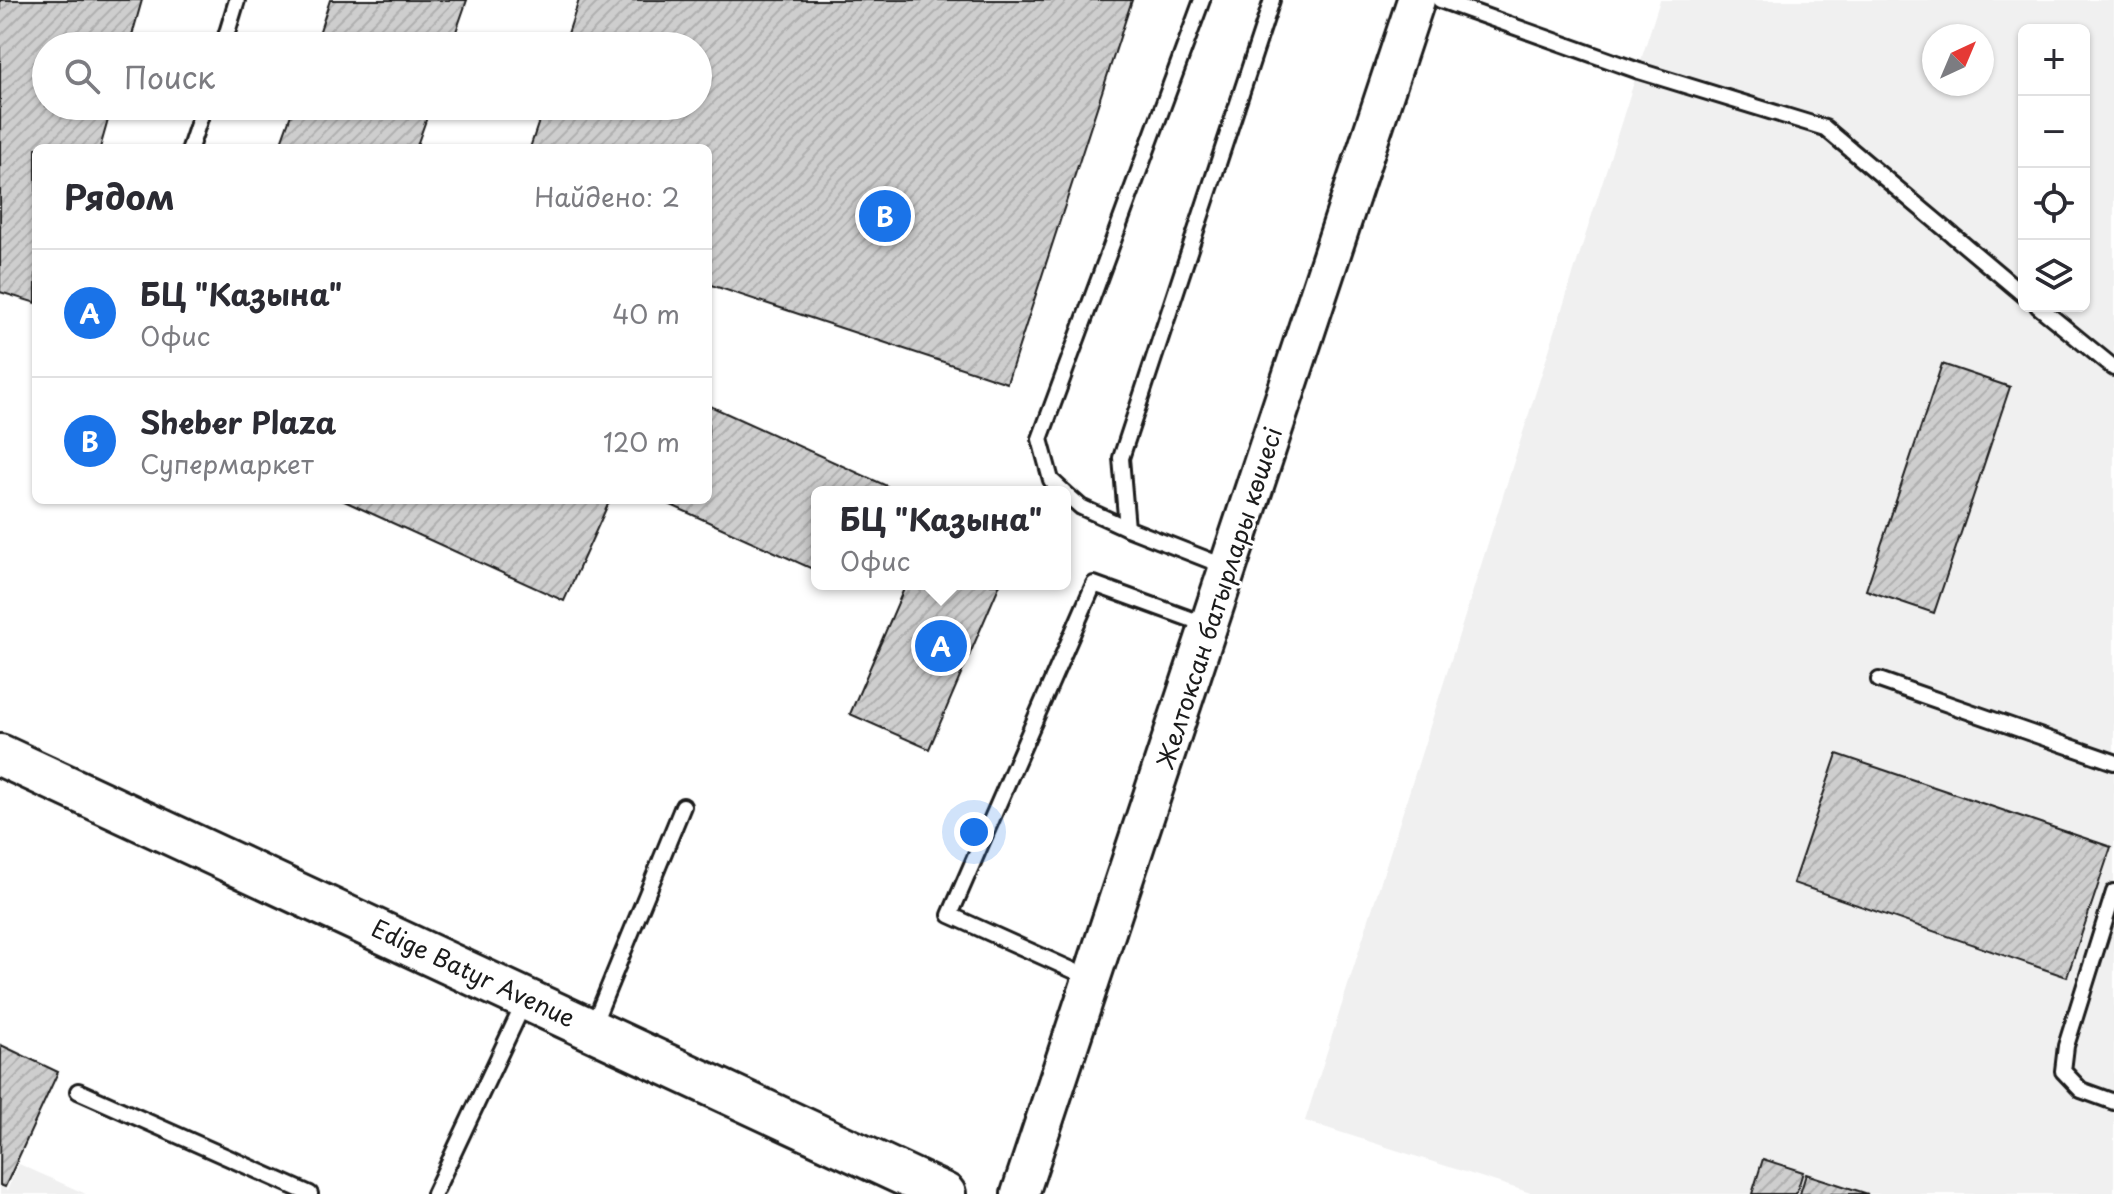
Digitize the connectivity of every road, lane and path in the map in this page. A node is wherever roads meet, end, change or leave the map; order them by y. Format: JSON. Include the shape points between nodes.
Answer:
{"nodes":[{"id":1,"x":237,"y":0,"type":"edge"},
{"id":2,"x":1202,"y":0,"type":"edge"},
{"id":3,"x":1272,"y":0,"type":"edge"},
{"id":4,"x":1416,"y":0,"type":"edge"},
{"id":5,"x":1440,"y":0,"type":"edge"},
{"id":6,"x":227,"y":32,"type":"edge"},
{"id":7,"x":199,"y":120,"type":"edge"},
{"id":8,"x":191,"y":144,"type":"edge"},
{"id":9,"x":2018,"y":290,"type":"edge"},
{"id":10,"x":2045,"y":312,"type":"edge"},
{"id":11,"x":2114,"y":368,"type":"edge"},
{"id":12,"x":1057,"y":486,"type":"edge"},
{"id":13,"x":1071,"y":499,"type":"edge"},
{"id":14,"x":1127,"y":528,"type":"junction"},
{"id":15,"x":1229,"y":568,"type":"junction"},
{"id":16,"x":1210,"y":626,"type":"junction"},
{"id":17,"x":1879,"y":680,"type":"dead end"},
{"id":18,"x":0,"y":755,"type":"edge"},
{"id":19,"x":2114,"y":762,"type":"edge"},
{"id":20,"x":683,"y":806,"type":"dead end"},
{"id":21,"x":2114,"y":892,"type":"edge"},
{"id":22,"x":1094,"y":980,"type":"junction"},
{"id":23,"x":525,"y":999,"type":"junction"},
{"id":24,"x":591,"y":1029,"type":"junction"},
{"id":25,"x":78,"y":1091,"type":"dead end"},
{"id":26,"x":2114,"y":1102,"type":"edge"},
{"id":27,"x":310,"y":1194,"type":"edge"},
{"id":28,"x":434,"y":1194,"type":"edge"},
{"id":29,"x":945,"y":1194,"type":"edge"},
{"id":30,"x":1020,"y":1194,"type":"edge"}],
"edges":[{"from":1,"to":6,"type":"lane"},
{"from":2,"to":12,"type":"lane","via":[[1040,439]]},
{"from":3,"to":14,"type":"lane","via":[[1121,458]]},
{"from":4,"to":15,"type":"street","name":"Желтоксан батырлары көшесі"},
{"from":5,"to":9,"type":"lane","via":[[1639,71],[1825,128]]},
{"from":7,"to":8,"type":"lane"},
{"from":10,"to":11,"type":"lane"},
{"from":13,"to":14,"type":"lane"},
{"from":14,"to":15,"type":"lane"},
{"from":15,"to":16,"type":"street","name":"Желтоксан батырлары көшесі"},
{"from":16,"to":22,"type":"street","name":"Желтоксан батырлары көшесі"},
{"from":16,"to":22,"type":"lane","via":[[1094,584],[950,915]]},
{"from":17,"to":19,"type":"lane"},
{"from":18,"to":23,"type":"main road","name":"Edige Batyr Avenue"},
{"from":20,"to":24,"type":"lane"},
{"from":21,"to":26,"type":"lane","via":[[2063,1071],[2081,1090]]},
{"from":22,"to":30,"type":"street","name":"Желтоксан батырлары көшесі"},
{"from":23,"to":24,"type":"main road","name":"Edige Batyr Avenue"},
{"from":23,"to":28,"type":"lane"},
{"from":24,"to":29,"type":"main road","name":"Edige Batyr Avenue"},
{"from":25,"to":27,"type":"lane"}]}
